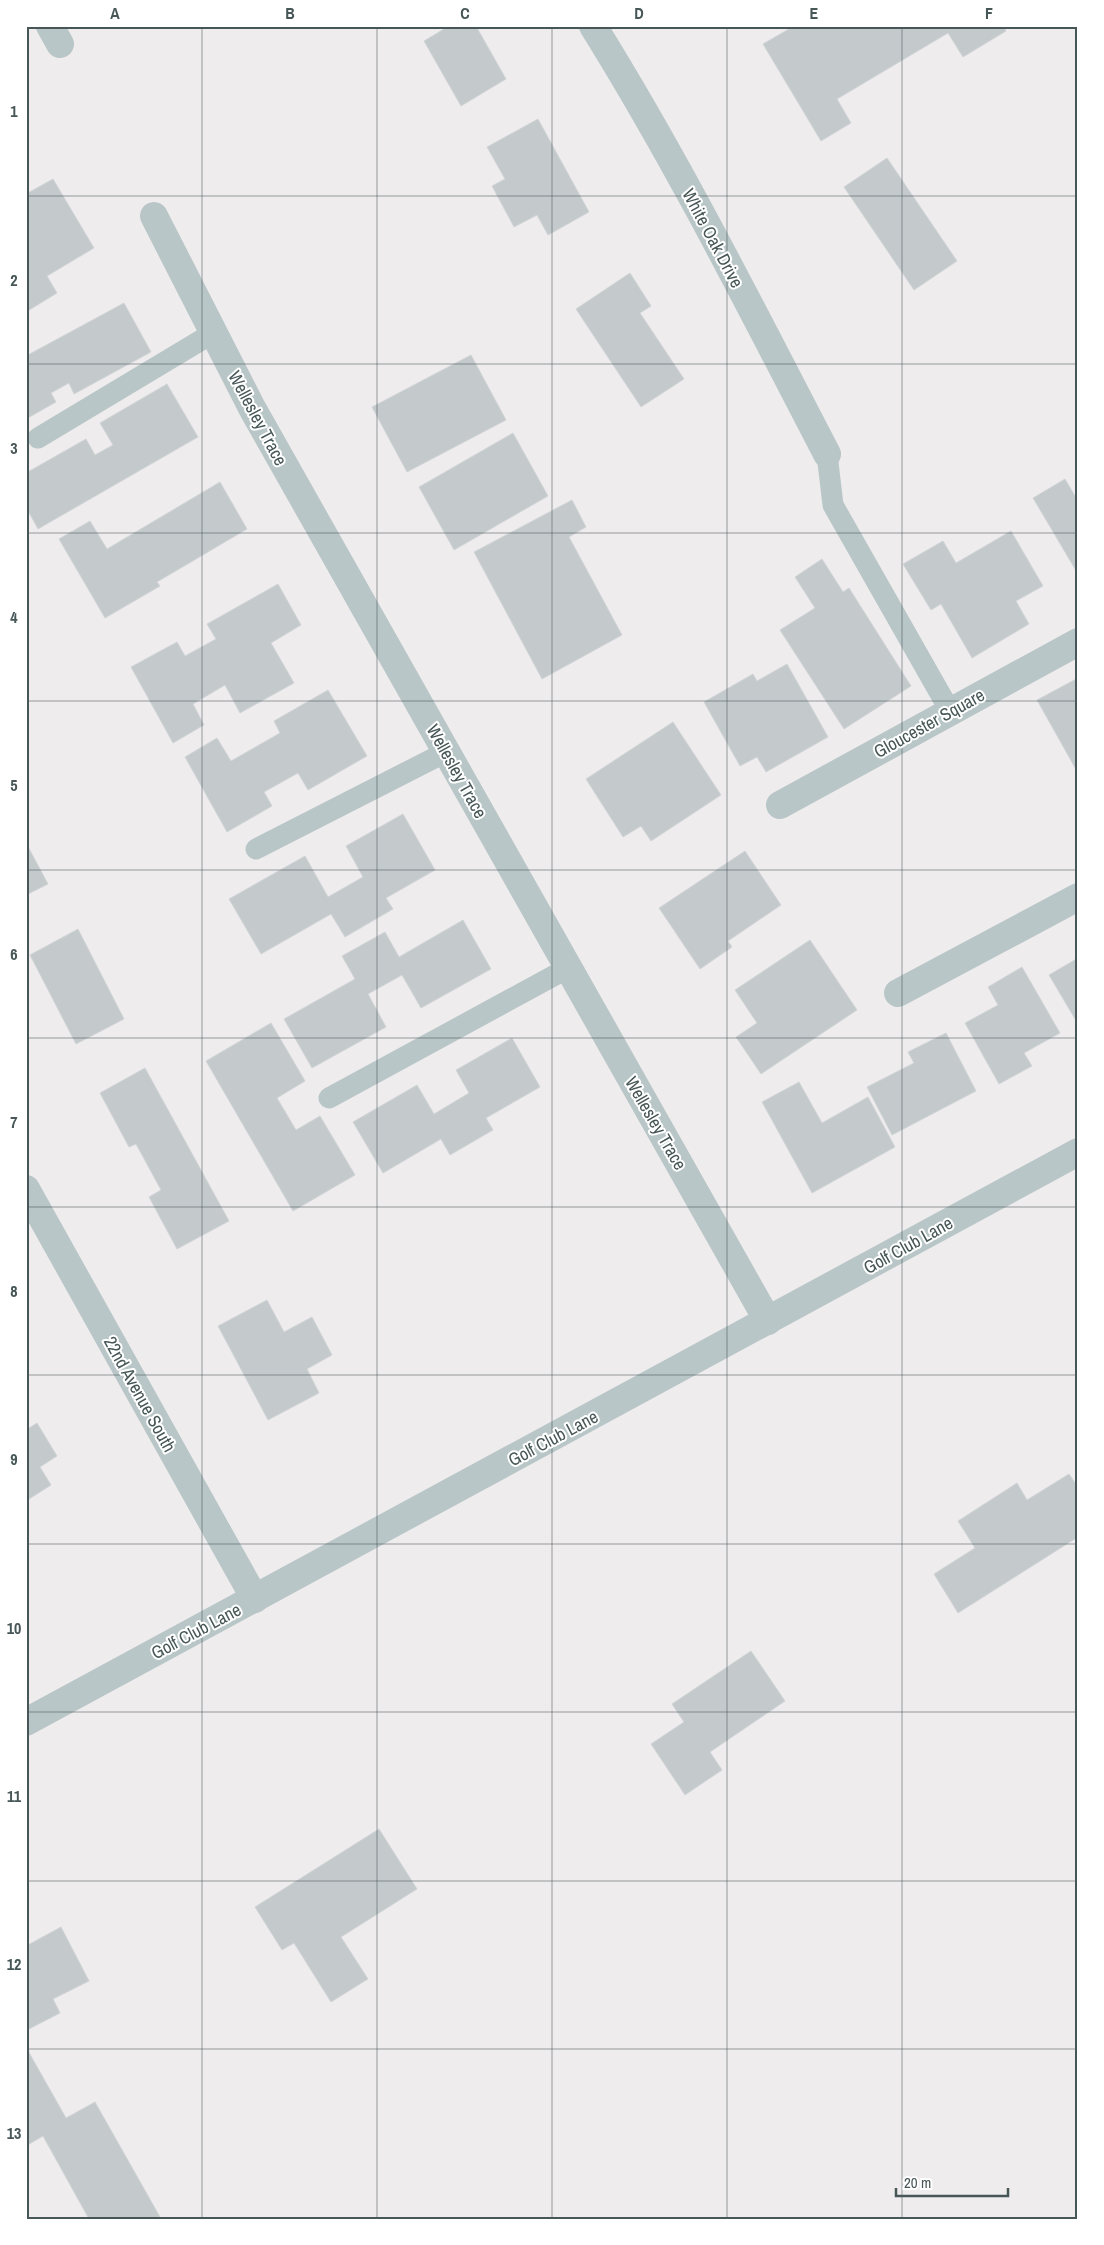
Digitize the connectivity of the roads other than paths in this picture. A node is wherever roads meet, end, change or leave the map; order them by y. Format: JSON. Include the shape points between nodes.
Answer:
{"nodes":[{"id":1,"x":593,"y":26,"type":"edge"},
{"id":2,"x":154,"y":216,"type":"dead end"},
{"id":3,"x":214,"y":333,"type":"junction"},
{"id":4,"x":38,"y":438,"type":"dead end"},
{"id":5,"x":828,"y":454,"type":"joint"},
{"id":6,"x":1078,"y":642,"type":"edge"},
{"id":7,"x":950,"y":711,"type":"junction"},
{"id":8,"x":446,"y":752,"type":"junction"},
{"id":9,"x":780,"y":805,"type":"dead end"},
{"id":10,"x":256,"y":849,"type":"dead end"},
{"id":11,"x":1078,"y":897,"type":"edge"},
{"id":12,"x":568,"y":968,"type":"junction"},
{"id":13,"x":898,"y":993,"type":"dead end"},
{"id":14,"x":329,"y":1098,"type":"dead end"},
{"id":15,"x":1078,"y":1152,"type":"edge"},
{"id":16,"x":26,"y":1189,"type":"edge"},
{"id":17,"x":768,"y":1321,"type":"junction"},
{"id":18,"x":255,"y":1599,"type":"junction"},
{"id":19,"x":26,"y":1722,"type":"edge"}],
"edges":[{"from":1,"to":5,"type":"street","name":"White Oak Drive","via":[[709,230]]},
{"from":2,"to":3,"type":"street","name":"Wellesley Trace"},
{"from":3,"to":4,"type":"lane"},
{"from":3,"to":8,"type":"street","name":"Wellesley Trace","via":[[252,408]]},
{"from":5,"to":7,"type":"lane","via":[[833,505]]},
{"from":6,"to":7,"type":"street","name":"Gloucester Square"},
{"from":7,"to":9,"type":"street","name":"Gloucester Square"},
{"from":8,"to":10,"type":"lane"},
{"from":8,"to":12,"type":"street","name":"Wellesley Trace"},
{"from":11,"to":13,"type":"street"},
{"from":12,"to":14,"type":"lane"},
{"from":12,"to":17,"type":"street","name":"Wellesley Trace"},
{"from":15,"to":17,"type":"street","name":"Golf Club Lane"},
{"from":16,"to":18,"type":"street","name":"22nd Avenue South"},
{"from":17,"to":18,"type":"street","name":"Golf Club Lane"},
{"from":18,"to":19,"type":"street","name":"Golf Club Lane"}]}
